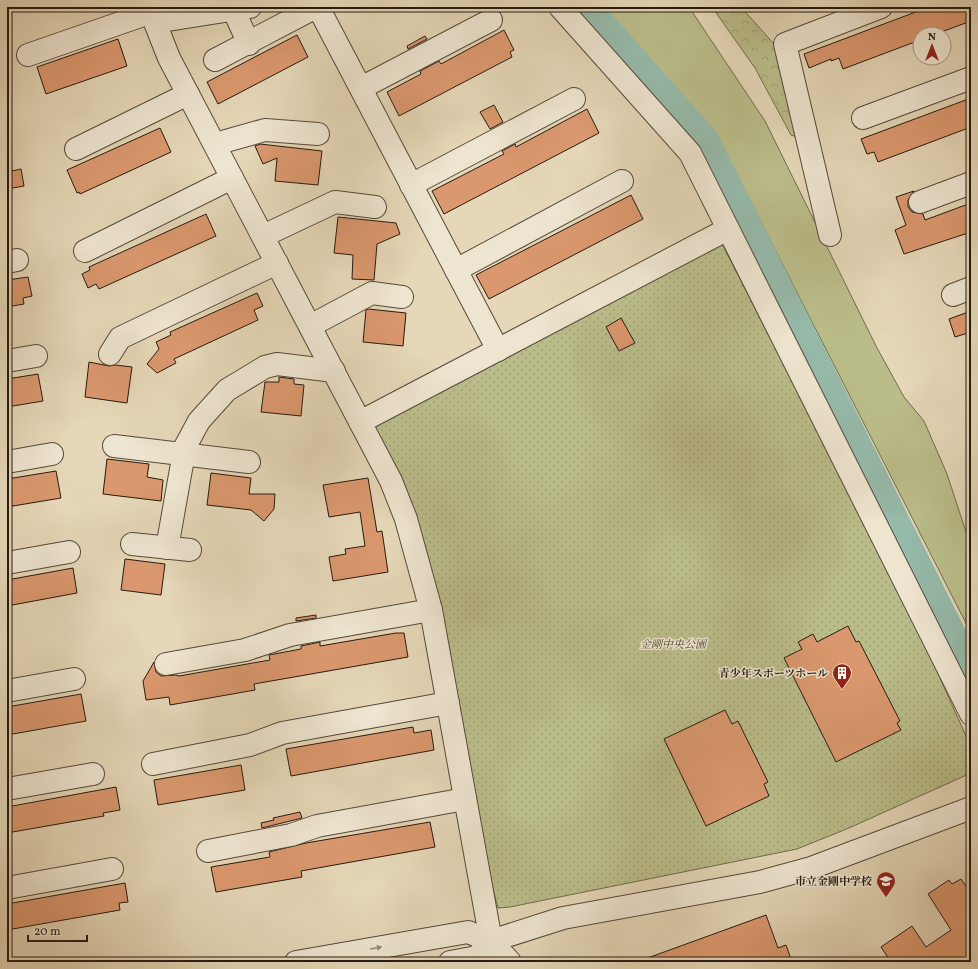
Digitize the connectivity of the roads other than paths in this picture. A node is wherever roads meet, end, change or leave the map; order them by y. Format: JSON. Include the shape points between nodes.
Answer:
{"nodes":[{"id":1,"x":317,"y":7,"type":"edge"},
{"id":2,"x":560,"y":7,"type":"edge"},
{"id":3,"x":881,"y":7,"type":"edge"},
{"id":4,"x":242,"y":8,"type":"edge"},
{"id":5,"x":153,"y":14,"type":"edge"},
{"id":6,"x":491,"y":20,"type":"dead end"},
{"id":7,"x":249,"y":44,"type":"junction"},
{"id":8,"x":28,"y":55,"type":"dead end"},
{"id":9,"x":215,"y":60,"type":"dead end"},
{"id":10,"x":971,"y":78,"type":"edge"},
{"id":11,"x":361,"y":88,"type":"junction"},
{"id":12,"x":188,"y":94,"type":"junction"},
{"id":13,"x":574,"y":99,"type":"dead end"},
{"id":14,"x":863,"y":118,"type":"dead end"},
{"id":15,"x":318,"y":134,"type":"dead end"},
{"id":16,"x":215,"y":144,"type":"junction"},
{"id":17,"x":76,"y":149,"type":"dead end"},
{"id":18,"x":232,"y":178,"type":"junction"},
{"id":19,"x":622,"y":181,"type":"dead end"},
{"id":20,"x":971,"y":183,"type":"edge"},
{"id":21,"x":412,"y":185,"type":"junction"},
{"id":22,"x":920,"y":202,"type":"dead end"},
{"id":23,"x":375,"y":207,"type":"dead end"},
{"id":24,"x":728,"y":229,"type":"junction"},
{"id":25,"x":830,"y":235,"type":"dead end"},
{"id":26,"x":263,"y":236,"type":"junction"},
{"id":27,"x":85,"y":251,"type":"dead end"},
{"id":28,"x":277,"y":263,"type":"junction"},
{"id":29,"x":456,"y":270,"type":"junction"},
{"id":30,"x":402,"y":297,"type":"dead end"},
{"id":31,"x":310,"y":326,"type":"junction"},
{"id":32,"x":498,"y":350,"type":"junction"},
{"id":33,"x":110,"y":354,"type":"dead end"},
{"id":34,"x":36,"y":356,"type":"dead end"},
{"id":35,"x":7,"y":361,"type":"edge"},
{"id":36,"x":334,"y":372,"type":"junction"},
{"id":37,"x":360,"y":422,"type":"junction"},
{"id":38,"x":114,"y":446,"type":"dead end"},
{"id":39,"x":52,"y":454,"type":"dead end"},
{"id":40,"x":184,"y":454,"type":"junction"},
{"id":41,"x":7,"y":462,"type":"edge"},
{"id":42,"x":249,"y":462,"type":"dead end"},
{"id":43,"x":132,"y":544,"type":"dead end"},
{"id":44,"x":167,"y":548,"type":"junction"},
{"id":45,"x":190,"y":550,"type":"dead end"},
{"id":46,"x":69,"y":552,"type":"dead end"},
{"id":47,"x":7,"y":563,"type":"edge"},
{"id":48,"x":431,"y":610,"type":"junction"},
{"id":49,"x":166,"y":664,"type":"dead end"},
{"id":50,"x":74,"y":678,"type":"dead end"},
{"id":51,"x":7,"y":691,"type":"edge"},
{"id":52,"x":448,"y":703,"type":"junction"},
{"id":53,"x":971,"y":714,"type":"edge"},
{"id":54,"x":154,"y":764,"type":"dead end"},
{"id":55,"x":92,"y":774,"type":"dead end"},
{"id":56,"x":7,"y":789,"type":"edge"},
{"id":57,"x":465,"y":799,"type":"junction"},
{"id":58,"x":971,"y":808,"type":"edge"},
{"id":59,"x":208,"y":851,"type":"dead end"},
{"id":60,"x":112,"y":869,"type":"dead end"},
{"id":61,"x":7,"y":888,"type":"edge"},
{"id":62,"x":491,"y":941,"type":"junction"},
{"id":63,"x":296,"y":962,"type":"edge"},
{"id":64,"x":450,"y":962,"type":"edge"},
{"id":65,"x":510,"y":962,"type":"edge"}],
"edges":[{"from":1,"to":7,"type":"street"},
{"from":1,"to":11,"type":"street"},
{"from":2,"to":24,"type":"street","via":[[690,153]]},
{"from":3,"to":25,"type":"street","via":[[785,44]]},
{"from":4,"to":5,"type":"street"},
{"from":4,"to":7,"type":"street"},
{"from":5,"to":8,"type":"street"},
{"from":5,"to":12,"type":"street","via":[[169,58]]},
{"from":6,"to":11,"type":"street"},
{"from":7,"to":9,"type":"street"},
{"from":10,"to":14,"type":"street"},
{"from":11,"to":21,"type":"street"},
{"from":12,"to":16,"type":"street"},
{"from":12,"to":17,"type":"street"},
{"from":13,"to":21,"type":"street"},
{"from":15,"to":16,"type":"street","via":[[265,130]]},
{"from":16,"to":18,"type":"street"},
{"from":18,"to":26,"type":"street"},
{"from":18,"to":27,"type":"street"},
{"from":19,"to":29,"type":"street"},
{"from":20,"to":22,"type":"street"},
{"from":21,"to":29,"type":"street"},
{"from":23,"to":26,"type":"street","via":[[335,202]]},
{"from":24,"to":32,"type":"street"},
{"from":24,"to":53,"type":"street"},
{"from":26,"to":28,"type":"street"},
{"from":28,"to":31,"type":"street"},
{"from":28,"to":33,"type":"street","via":[[120,338]]},
{"from":29,"to":32,"type":"street"},
{"from":30,"to":31,"type":"street","via":[[372,293]]},
{"from":31,"to":36,"type":"street"},
{"from":32,"to":37,"type":"street"},
{"from":34,"to":35,"type":"street"},
{"from":36,"to":37,"type":"street"},
{"from":36,"to":40,"type":"street","via":[[277,364],[265,367],[227,390],[199,421]]},
{"from":37,"to":48,"type":"street","via":[[391,481],[406,519]]},
{"from":38,"to":40,"type":"street"},
{"from":39,"to":41,"type":"street"},
{"from":40,"to":42,"type":"street"},
{"from":40,"to":44,"type":"street"},
{"from":43,"to":44,"type":"street"},
{"from":44,"to":45,"type":"street"},
{"from":46,"to":47,"type":"street"},
{"from":48,"to":49,"type":"street","via":[[290,635],[244,650]]},
{"from":48,"to":52,"type":"street"},
{"from":50,"to":51,"type":"street"},
{"from":52,"to":54,"type":"street","via":[[282,733],[250,745]]},
{"from":52,"to":57,"type":"street"},
{"from":55,"to":56,"type":"street"},
{"from":57,"to":59,"type":"street","via":[[317,826],[291,835]]},
{"from":57,"to":62,"type":"street"},
{"from":58,"to":62,"type":"street","via":[[811,868],[760,882],[563,918]]},
{"from":60,"to":61,"type":"street"},
{"from":63,"to":62,"type":"street","one_way":true,"via":[[468,932]]},
{"from":62,"to":64,"type":"street","via":[[476,957]]},
{"from":62,"to":65,"type":"street"}]}
